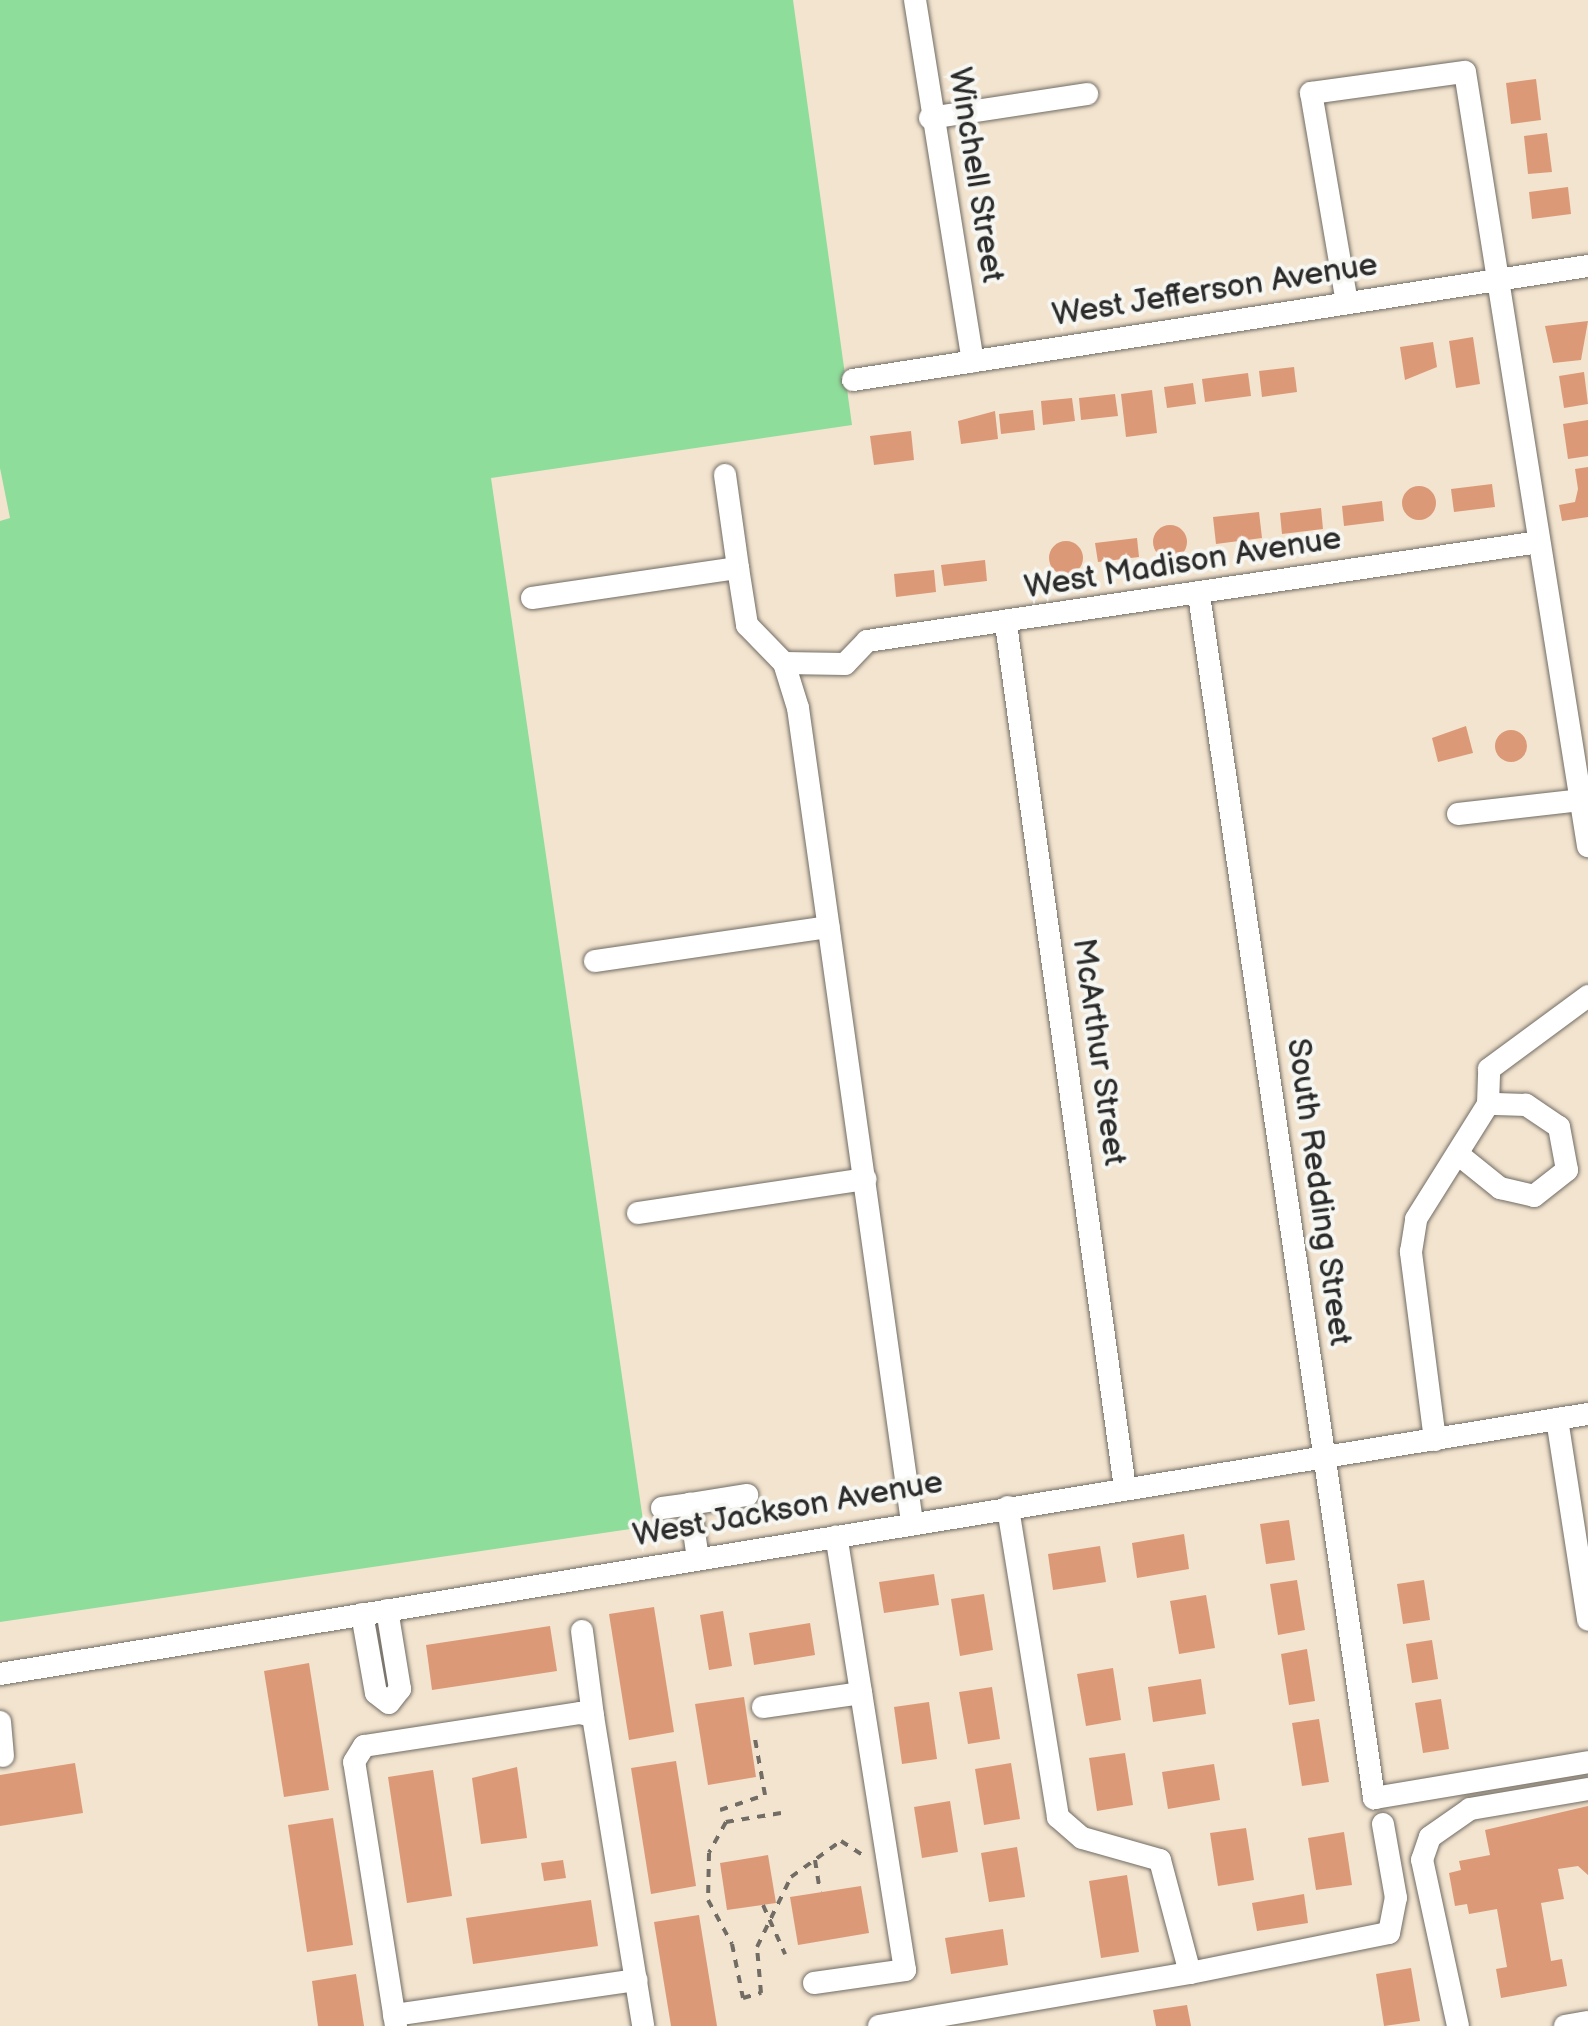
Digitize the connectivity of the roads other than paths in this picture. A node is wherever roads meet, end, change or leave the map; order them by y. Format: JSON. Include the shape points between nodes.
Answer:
{"nodes":[{"id":1,"x":914,"y":0,"type":"edge"},
{"id":2,"x":1088,"y":94,"type":"dead end"},
{"id":3,"x":930,"y":118,"type":"junction"},
{"id":4,"x":1588,"y":266,"type":"edge"},
{"id":5,"x":1499,"y":280,"type":"junction"},
{"id":6,"x":1347,"y":304,"type":"junction"},
{"id":7,"x":973,"y":361,"type":"junction"},
{"id":8,"x":853,"y":380,"type":"dead end"},
{"id":9,"x":724,"y":474,"type":"dead end"},
{"id":10,"x":1539,"y":542,"type":"junction"},
{"id":11,"x":738,"y":568,"type":"junction"},
{"id":12,"x":1198,"y":595,"type":"junction"},
{"id":13,"x":532,"y":598,"type":"dead end"},
{"id":14,"x":1006,"y":624,"type":"junction"},
{"id":15,"x":784,"y":663,"type":"junction"},
{"id":16,"x":1580,"y":800,"type":"junction"},
{"id":17,"x":1458,"y":814,"type":"dead end"},
{"id":18,"x":1588,"y":846,"type":"edge"},
{"id":19,"x":830,"y":927,"type":"junction"},
{"id":20,"x":596,"y":961,"type":"dead end"},
{"id":21,"x":1588,"y":996,"type":"edge"},
{"id":22,"x":1488,"y":1104,"type":"junction"},
{"id":23,"x":1459,"y":1155,"type":"junction"},
{"id":24,"x":865,"y":1179,"type":"junction"},
{"id":25,"x":638,"y":1213,"type":"dead end"},
{"id":26,"x":1588,"y":1414,"type":"edge"},
{"id":27,"x":1557,"y":1419,"type":"junction"},
{"id":28,"x":1436,"y":1440,"type":"junction"},
{"id":29,"x":1324,"y":1459,"type":"junction"},
{"id":30,"x":1125,"y":1488,"type":"junction"},
{"id":31,"x":747,"y":1495,"type":"dead end"},
{"id":32,"x":690,"y":1504,"type":"junction"},
{"id":33,"x":662,"y":1508,"type":"dead end"},
{"id":34,"x":1008,"y":1508,"type":"junction"},
{"id":35,"x":912,"y":1522,"type":"junction"},
{"id":36,"x":836,"y":1536,"type":"junction"},
{"id":37,"x":698,"y":1559,"type":"junction"},
{"id":38,"x":387,"y":1610,"type":"junction"},
{"id":39,"x":362,"y":1614,"type":"junction"},
{"id":40,"x":1588,"y":1620,"type":"edge"},
{"id":41,"x":582,"y":1631,"type":"dead end"},
{"id":42,"x":0,"y":1674,"type":"edge"},
{"id":43,"x":862,"y":1693,"type":"junction"},
{"id":44,"x":389,"y":1703,"type":"junction"},
{"id":45,"x":763,"y":1707,"type":"dead end"},
{"id":46,"x":593,"y":1716,"type":"junction"},
{"id":47,"x":0,"y":1722,"type":"edge"},
{"id":48,"x":394,"y":1740,"type":"junction"},
{"id":49,"x":4,"y":1756,"type":"dead end"},
{"id":50,"x":1588,"y":1762,"type":"edge"},
{"id":51,"x":1588,"y":1789,"type":"edge"},
{"id":52,"x":1383,"y":1824,"type":"dead end"},
{"id":53,"x":1190,"y":1972,"type":"junction"},
{"id":54,"x":636,"y":1980,"type":"junction"},
{"id":55,"x":814,"y":1983,"type":"dead end"},
{"id":56,"x":395,"y":2020,"type":"edge"},
{"id":57,"x":1588,"y":2022,"type":"edge"},
{"id":58,"x":643,"y":2026,"type":"edge"},
{"id":59,"x":880,"y":2026,"type":"edge"},
{"id":60,"x":1458,"y":2026,"type":"edge"},
{"id":61,"x":1566,"y":2026,"type":"edge"}],
"edges":[{"from":1,"to":3,"type":"street","name":"Winchell Street"},
{"from":2,"to":3,"type":"street"},
{"from":3,"to":7,"type":"street","name":"Winchell Street"},
{"from":4,"to":5,"type":"street","name":"West Jefferson Avenue"},
{"from":5,"to":6,"type":"street","name":"West Jefferson Avenue"},
{"from":5,"to":6,"type":"street","via":[[1466,72],[1311,93]]},
{"from":5,"to":10,"type":"street"},
{"from":6,"to":7,"type":"street","name":"West Jefferson Avenue"},
{"from":7,"to":8,"type":"street","name":"West Jefferson Avenue"},
{"from":9,"to":11,"type":"street"},
{"from":10,"to":12,"type":"street","name":"West Madison Avenue"},
{"from":10,"to":16,"type":"street"},
{"from":11,"to":13,"type":"street"},
{"from":11,"to":15,"type":"street","via":[[747,625]]},
{"from":12,"to":14,"type":"street","name":"West Madison Avenue"},
{"from":12,"to":29,"type":"street","name":"South Redding Street"},
{"from":14,"to":15,"type":"street","name":"West Madison Avenue","via":[[867,641],[846,664]]},
{"from":14,"to":30,"type":"street","name":"McArthur Street"},
{"from":15,"to":19,"type":"street"},
{"from":16,"to":17,"type":"street"},
{"from":16,"to":18,"type":"street"},
{"from":19,"to":20,"type":"street"},
{"from":19,"to":24,"type":"street"},
{"from":21,"to":22,"type":"street","via":[[1490,1068]]},
{"from":22,"to":23,"type":"street"},
{"from":22,"to":23,"type":"street","via":[[1526,1105],[1558,1127],[1569,1159],[1562,1179],[1534,1196],[1518,1194]]},
{"from":23,"to":28,"type":"street","via":[[1416,1219],[1412,1252]]},
{"from":24,"to":25,"type":"street"},
{"from":24,"to":35,"type":"street"},
{"from":26,"to":27,"type":"street","name":"West Jackson Avenue"},
{"from":27,"to":28,"type":"street","name":"West Jackson Avenue"},
{"from":27,"to":40,"type":"street"},
{"from":28,"to":29,"type":"street","name":"West Jackson Avenue"},
{"from":29,"to":30,"type":"street","name":"West Jackson Avenue"},
{"from":29,"to":50,"type":"street","name":"South Redding Street","via":[[1374,1798]]},
{"from":30,"to":34,"type":"street","name":"West Jackson Avenue"},
{"from":31,"to":32,"type":"street"},
{"from":32,"to":33,"type":"street"},
{"from":32,"to":37,"type":"street"},
{"from":34,"to":35,"type":"street","name":"West Jackson Avenue"},
{"from":34,"to":53,"type":"street","via":[[1058,1817],[1082,1838],[1160,1860]]},
{"from":35,"to":36,"type":"street","name":"West Jackson Avenue"},
{"from":36,"to":37,"type":"street","name":"West Jackson Avenue"},
{"from":36,"to":43,"type":"street"},
{"from":37,"to":38,"type":"street","name":"West Jackson Avenue"},
{"from":38,"to":39,"type":"street","name":"West Jackson Avenue"},
{"from":38,"to":44,"type":"street","via":[[400,1689]]},
{"from":39,"to":42,"type":"street","name":"West Jackson Avenue"},
{"from":39,"to":44,"type":"street","via":[[376,1693]]},
{"from":41,"to":46,"type":"street"},
{"from":43,"to":45,"type":"street"},
{"from":43,"to":55,"type":"street","via":[[905,1970]]},
{"from":44,"to":48,"type":"street"},
{"from":46,"to":48,"type":"street"},
{"from":46,"to":54,"type":"street"},
{"from":47,"to":49,"type":"street"},
{"from":48,"to":56,"type":"street","via":[[364,1746],[354,1762]]},
{"from":51,"to":60,"type":"street","via":[[1470,1808],[1430,1837],[1422,1860]]},
{"from":52,"to":53,"type":"street","via":[[1396,1898],[1389,1932]]},
{"from":53,"to":59,"type":"street"},
{"from":54,"to":56,"type":"street"},
{"from":54,"to":58,"type":"street"},
{"from":57,"to":61,"type":"street"}]}
